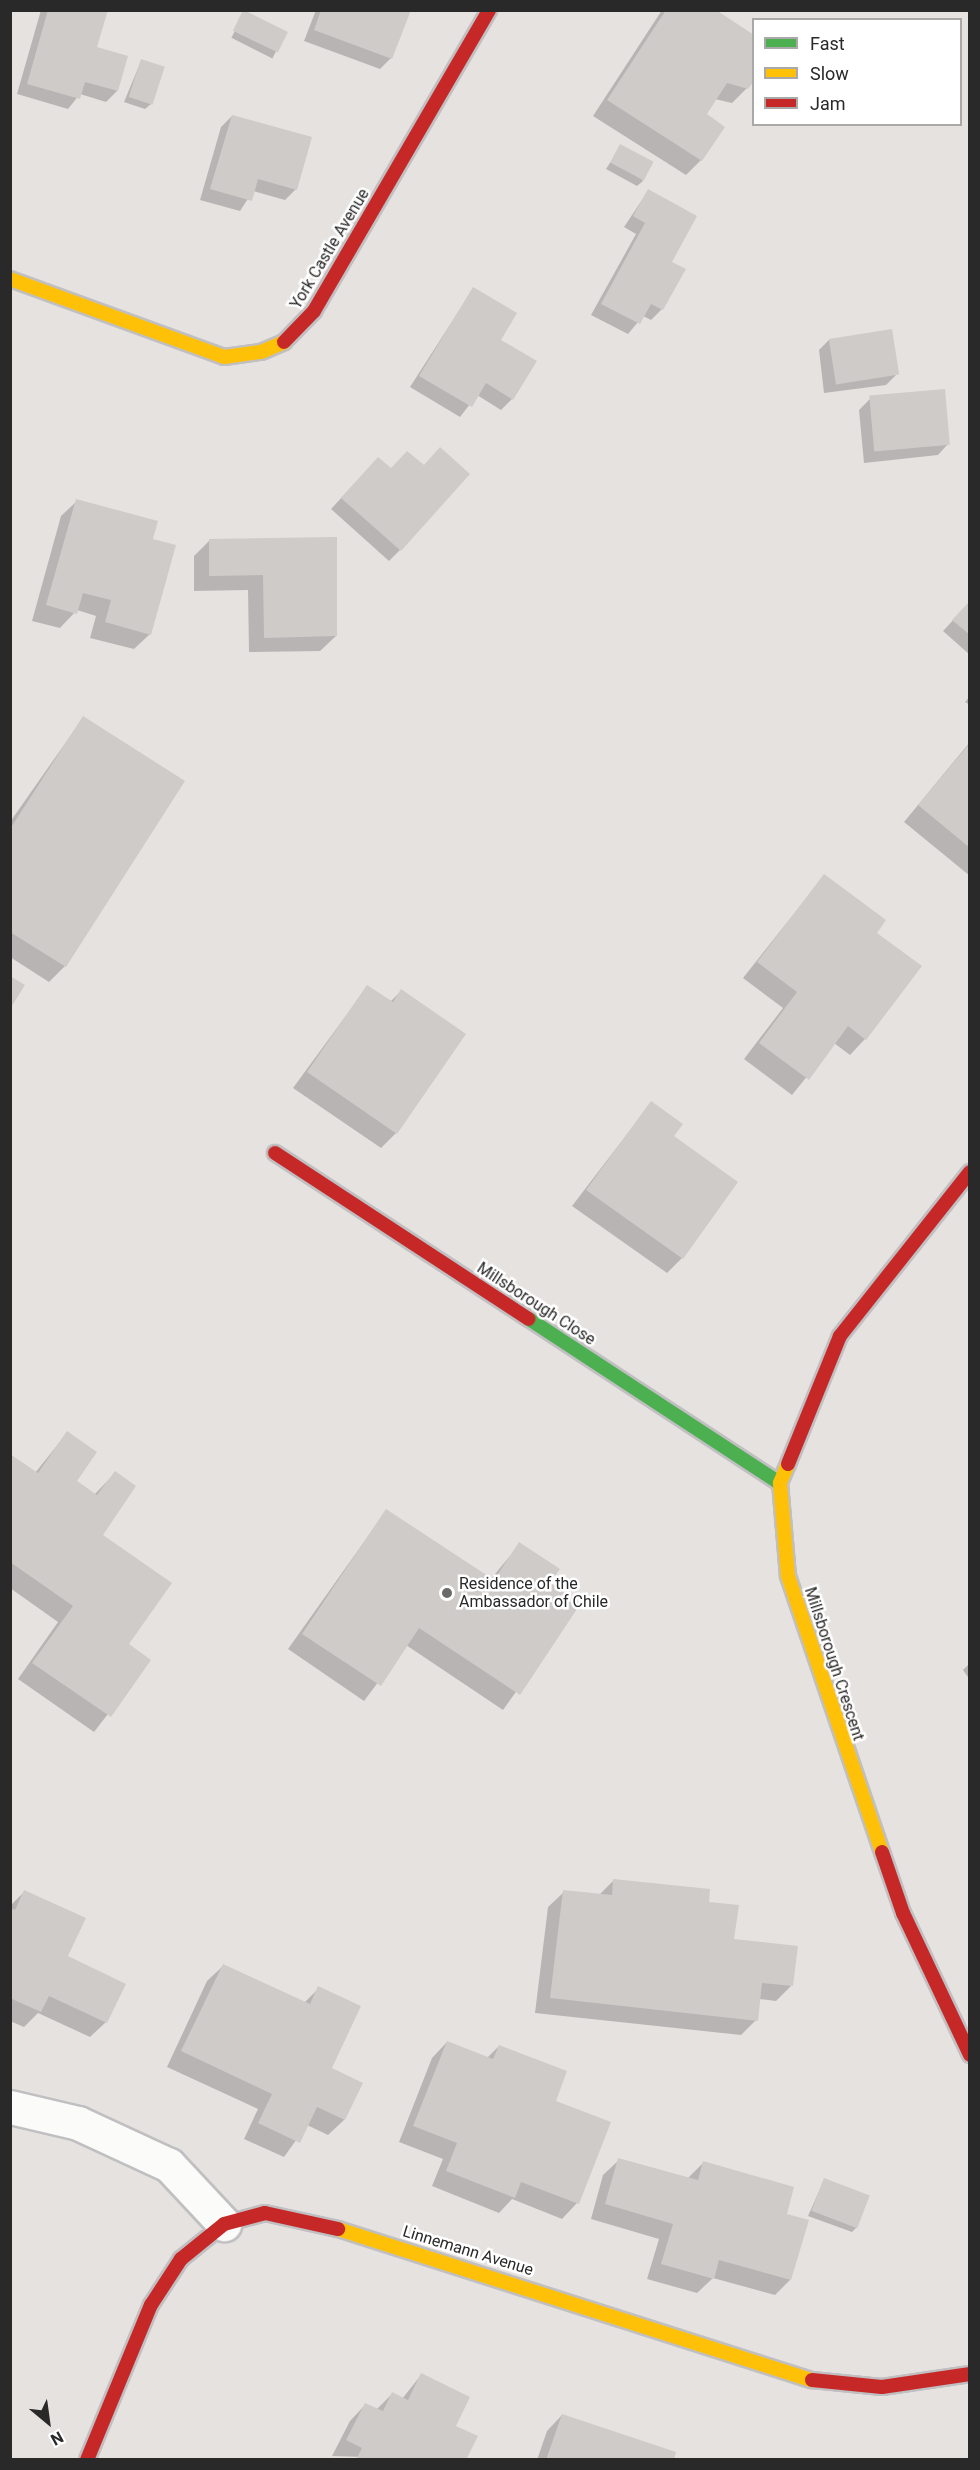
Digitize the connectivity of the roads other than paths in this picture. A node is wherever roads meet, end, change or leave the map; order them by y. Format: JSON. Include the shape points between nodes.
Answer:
{"nodes":[{"id":1,"x":489,"y":10,"type":"edge"},
{"id":2,"x":10,"y":279,"type":"edge"},
{"id":3,"x":275,"y":1153,"type":"dead end"},
{"id":4,"x":969,"y":1172,"type":"edge"},
{"id":5,"x":780,"y":1483,"type":"junction"},
{"id":6,"x":969,"y":2055,"type":"edge"},
{"id":7,"x":10,"y":2108,"type":"edge"},
{"id":8,"x":224,"y":2224,"type":"junction"},
{"id":9,"x":969,"y":2374,"type":"edge"},
{"id":10,"x":87,"y":2460,"type":"edge"}],
"edges":[{"from":1,"to":2,"type":"street","name":"York Castle Avenue","via":[[314,311],[290,339],[261,352],[224,357]]},
{"from":3,"to":5,"type":"street","name":"Millsborough Close"},
{"from":4,"to":5,"type":"street","name":"Millsborough Crescent","via":[[840,1336]]},
{"from":5,"to":6,"type":"street","name":"Millsborough Crescent","via":[[788,1576],[805,1635],[903,1913]]},
{"from":7,"to":8,"type":"street","via":[[78,2123],[169,2165]]},
{"from":8,"to":9,"type":"street","name":"Linnemann Avenue","via":[[265,2213],[306,2219],[501,2277],[804,2379],[882,2386]]},
{"from":8,"to":10,"type":"street","name":"Linnemann Avenue","via":[[181,2259],[151,2305]]}]}
